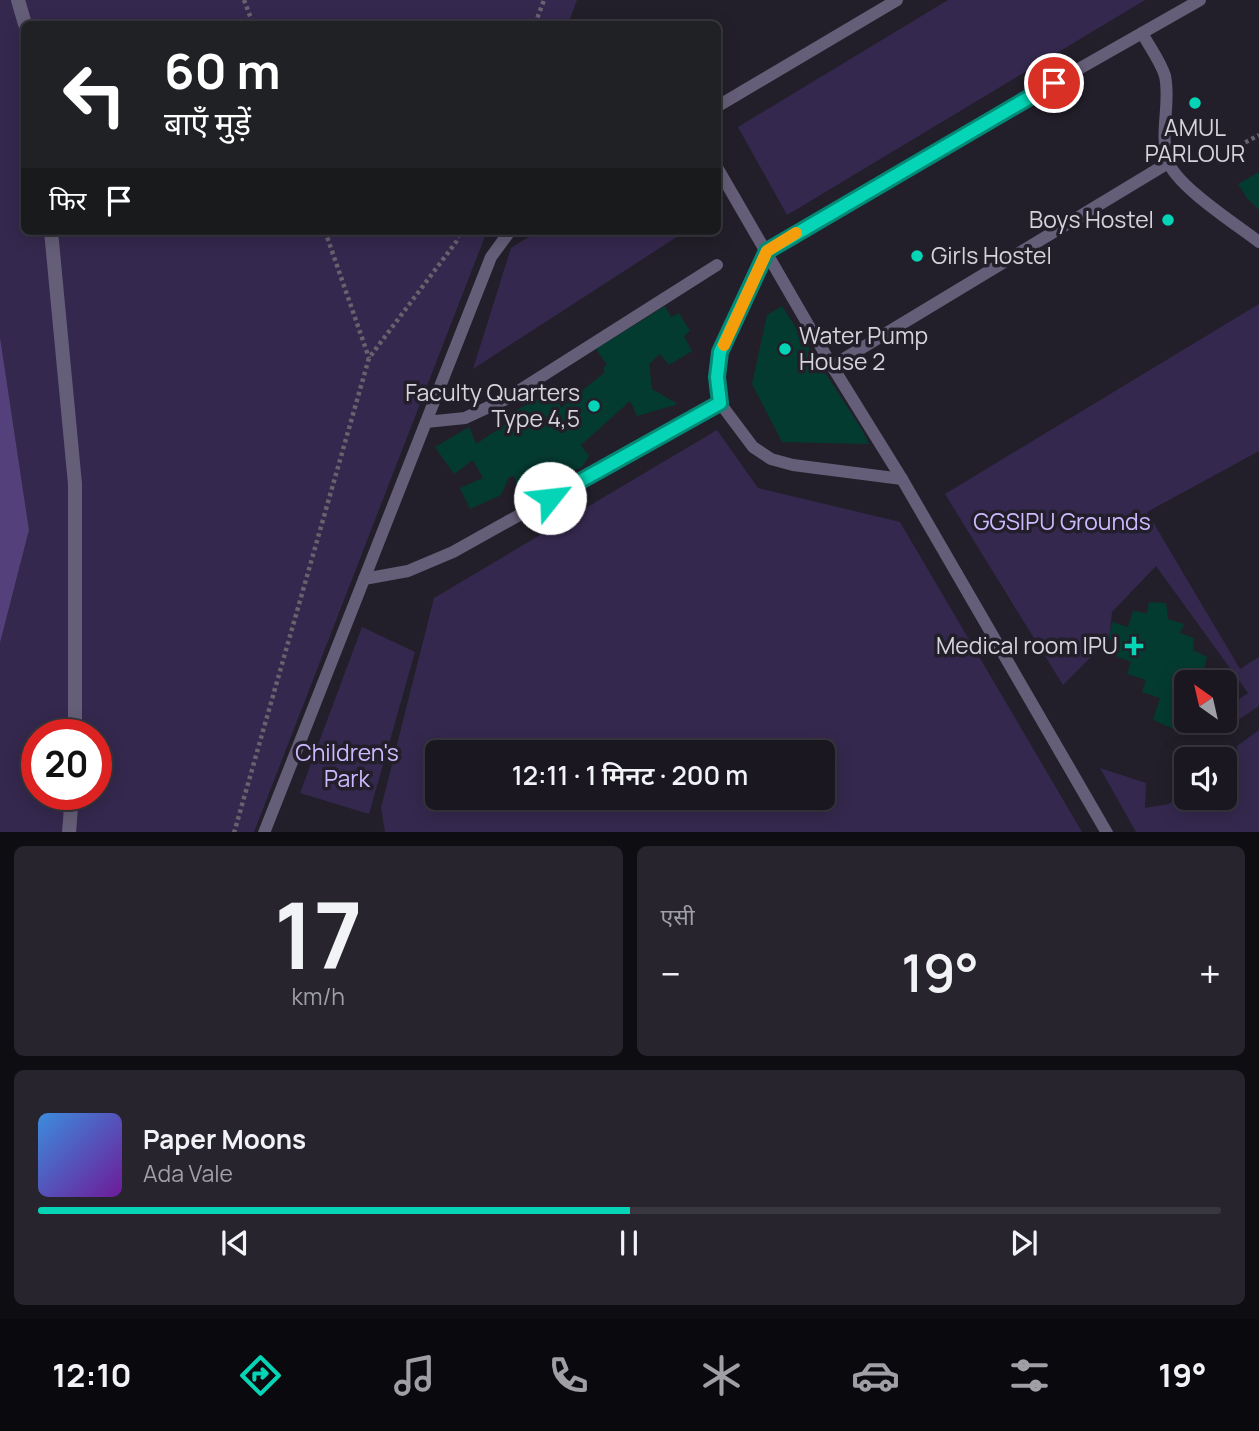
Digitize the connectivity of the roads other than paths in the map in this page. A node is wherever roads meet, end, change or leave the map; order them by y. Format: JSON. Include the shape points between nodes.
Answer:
{"nodes":[{"id":1,"x":18,"y":0,"type":"edge"},
{"id":2,"x":897,"y":0,"type":"edge"},
{"id":3,"x":1200,"y":0,"type":"edge"},
{"id":4,"x":24,"y":21,"type":"edge"},
{"id":5,"x":1142,"y":33,"type":"junction"},
{"id":6,"x":721,"y":104,"type":"edge"},
{"id":7,"x":1168,"y":163,"type":"junction"},
{"id":8,"x":721,"y":174,"type":"edge"},
{"id":9,"x":51,"y":235,"type":"edge"},
{"id":10,"x":507,"y":235,"type":"edge"},
{"id":11,"x":1259,"y":242,"type":"edge"},
{"id":12,"x":767,"y":251,"type":"junction"},
{"id":13,"x":717,"y":265,"type":"dead end"},
{"id":14,"x":832,"y":366,"type":"junction"},
{"id":15,"x":720,"y":403,"type":"junction"},
{"id":16,"x":426,"y":422,"type":"junction"},
{"id":17,"x":902,"y":479,"type":"junction"},
{"id":18,"x":364,"y":579,"type":"junction"},
{"id":19,"x":75,"y":719,"type":"edge"},
{"id":20,"x":71,"y":810,"type":"edge"},
{"id":21,"x":69,"y":832,"type":"edge"},
{"id":22,"x":264,"y":832,"type":"edge"},
{"id":23,"x":1107,"y":832,"type":"edge"}],
"edges":[{"from":1,"to":4,"type":"street"},
{"from":2,"to":6,"type":"lane"},
{"from":3,"to":5,"type":"lane"},
{"from":5,"to":7,"type":"lane","via":[[1165,74],[1163,128]]},
{"from":5,"to":12,"type":"lane"},
{"from":7,"to":11,"type":"lane","via":[[1182,183]]},
{"from":7,"to":14,"type":"lane"},
{"from":8,"to":12,"type":"lane"},
{"from":9,"to":19,"type":"street","via":[[75,484]]},
{"from":10,"to":16,"type":"lane","via":[[491,257]]},
{"from":12,"to":14,"type":"lane"},
{"from":12,"to":15,"type":"lane","via":[[720,352]]},
{"from":13,"to":16,"type":"lane","via":[[506,399],[465,418]]},
{"from":14,"to":17,"type":"lane"},
{"from":15,"to":17,"type":"lane","via":[[753,447],[771,459]]},
{"from":15,"to":18,"type":"lane","via":[[453,552],[408,571]]},
{"from":16,"to":18,"type":"lane"},
{"from":17,"to":23,"type":"lane"},
{"from":18,"to":22,"type":"lane"},
{"from":20,"to":21,"type":"street"}]}
